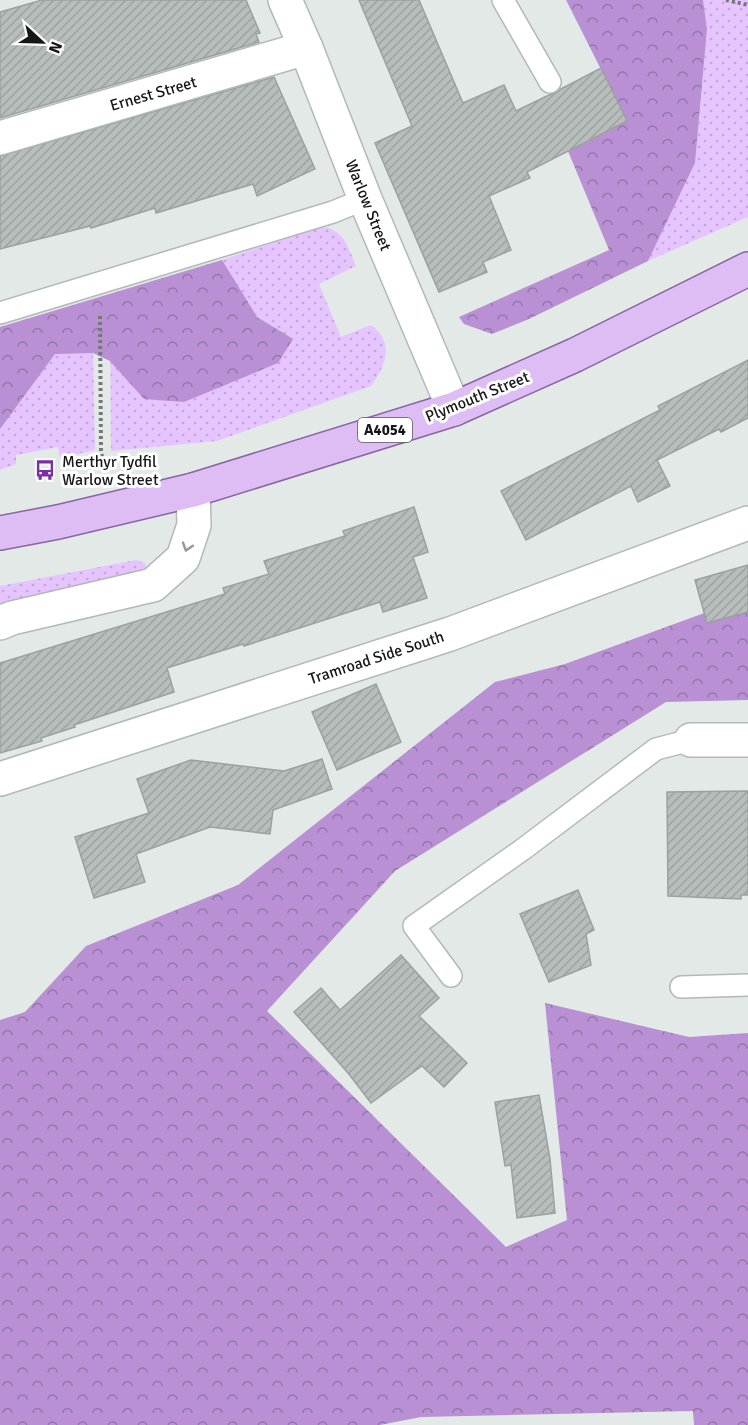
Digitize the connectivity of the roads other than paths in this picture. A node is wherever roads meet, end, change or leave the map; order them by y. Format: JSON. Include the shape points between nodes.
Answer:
{"nodes":[{"id":1,"x":285,"y":0,"type":"edge"},
{"id":2,"x":503,"y":0,"type":"edge"},
{"id":3,"x":306,"y":48,"type":"junction"},
{"id":4,"x":550,"y":82,"type":"dead end"},
{"id":5,"x":0,"y":138,"type":"edge"},
{"id":6,"x":365,"y":199,"type":"junction"},
{"id":7,"x":748,"y":269,"type":"edge"},
{"id":8,"x":0,"y":313,"type":"edge"},
{"id":9,"x":454,"y":409,"type":"junction"},
{"id":10,"x":193,"y":490,"type":"junction"},
{"id":11,"x":748,"y":523,"type":"edge"},
{"id":12,"x":0,"y":533,"type":"edge"},
{"id":13,"x":0,"y":623,"type":"edge"},
{"id":14,"x":691,"y":740,"type":"joint"},
{"id":15,"x":748,"y":740,"type":"edge"},
{"id":16,"x":0,"y":779,"type":"edge"},
{"id":17,"x":451,"y":976,"type":"dead end"},
{"id":18,"x":748,"y":985,"type":"edge"},
{"id":19,"x":681,"y":987,"type":"dead end"}],
"edges":[{"from":1,"to":3,"type":"street","name":"Warlow Street"},
{"from":2,"to":4,"type":"lane"},
{"from":3,"to":5,"type":"street","name":"Ernest Street"},
{"from":3,"to":6,"type":"street","name":"Warlow Street"},
{"from":6,"to":8,"type":"lane"},
{"from":6,"to":9,"type":"street","name":"Warlow Street"},
{"from":7,"to":9,"type":"main road","name":"Plymouth Street","number":"A4054","via":[[575,355]]},
{"from":9,"to":10,"type":"main road","name":"Plymouth Street","number":"A4054"},
{"from":10,"to":12,"type":"main road","name":"Plymouth Street","number":"A4054"},
{"from":10,"to":13,"type":"street","one_way":true,"via":[[194,525],[183,558],[153,585]]},
{"from":11,"to":16,"type":"street","name":"Tramroad Side South","via":[[450,634]]},
{"from":14,"to":15,"type":"street"},
{"from":14,"to":17,"type":"lane","via":[[656,749],[414,926]]},
{"from":18,"to":19,"type":"lane"}]}
